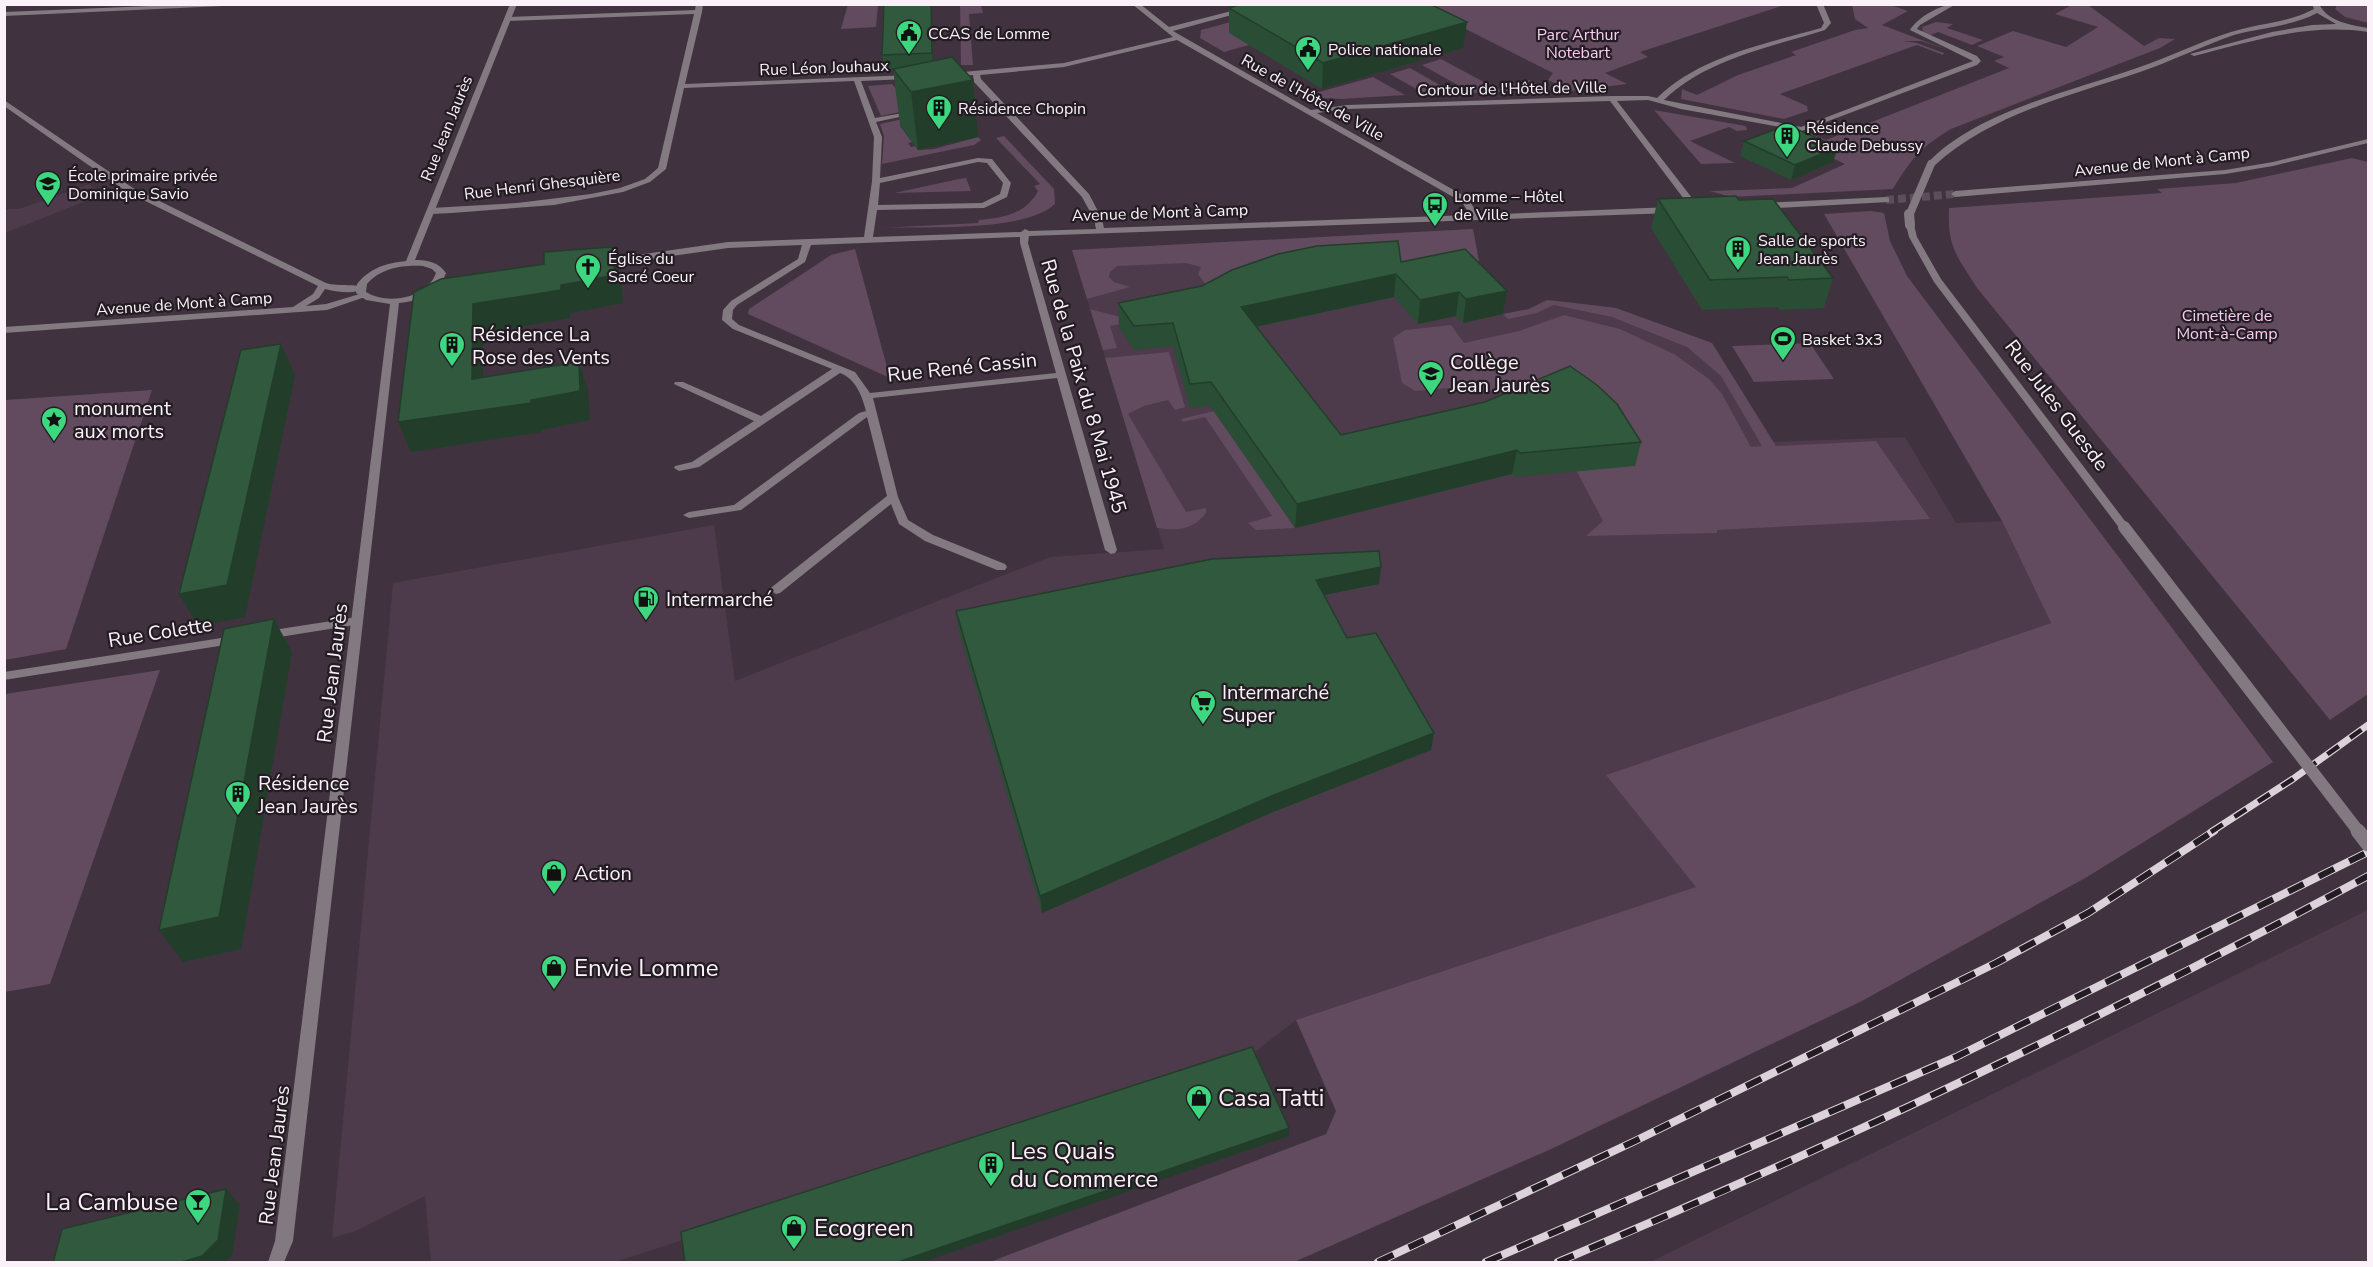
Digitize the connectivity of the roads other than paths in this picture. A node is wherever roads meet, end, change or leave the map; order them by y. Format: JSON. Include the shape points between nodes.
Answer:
{"nodes":[{"id":1,"x":265,"y":4,"type":"edge"},
{"id":2,"x":513,"y":4,"type":"edge"},
{"id":3,"x":1135,"y":4,"type":"edge"},
{"id":4,"x":1269,"y":4,"type":"edge"},
{"id":5,"x":1819,"y":4,"type":"edge"},
{"id":6,"x":1953,"y":4,"type":"edge"},
{"id":7,"x":2316,"y":7,"type":"edge"},
{"id":8,"x":700,"y":8,"type":"edge"},
{"id":9,"x":4,"y":14,"type":"edge"},
{"id":10,"x":507,"y":19,"type":"junction"},
{"id":11,"x":2354,"y":27,"type":"junction"},
{"id":12,"x":1167,"y":30,"type":"junction"},
{"id":13,"x":2368,"y":30,"type":"edge"},
{"id":14,"x":1178,"y":38,"type":"junction"},
{"id":15,"x":2146,"y":67,"type":"junction"},
{"id":16,"x":976,"y":74,"type":"junction"},
{"id":17,"x":940,"y":75,"type":"edge"},
{"id":18,"x":917,"y":77,"type":"edge"},
{"id":19,"x":894,"y":78,"type":"junction"},
{"id":20,"x":856,"y":80,"type":"junction"},
{"id":21,"x":683,"y":86,"type":"junction"},
{"id":22,"x":901,"y":86,"type":"dead end"},
{"id":23,"x":1611,"y":98,"type":"junction"},
{"id":24,"x":1660,"y":100,"type":"junction"},
{"id":25,"x":4,"y":102,"type":"edge"},
{"id":26,"x":915,"y":103,"type":"edge"},
{"id":27,"x":1311,"y":112,"type":"junction"},
{"id":28,"x":872,"y":121,"type":"junction"},
{"id":29,"x":2368,"y":141,"type":"edge"},
{"id":30,"x":876,"y":181,"type":"junction"},
{"id":31,"x":1955,"y":194,"type":"tunnel mouth"},
{"id":32,"x":1886,"y":200,"type":"tunnel mouth"},
{"id":33,"x":1754,"y":206,"type":"edge"},
{"id":34,"x":873,"y":208,"type":"junction"},
{"id":35,"x":1708,"y":208,"type":"edge"},
{"id":36,"x":1696,"y":209,"type":"junction"},
{"id":37,"x":431,"y":211,"type":"junction"},
{"id":38,"x":1475,"y":216,"type":"junction"},
{"id":39,"x":1100,"y":230,"type":"junction"},
{"id":40,"x":1025,"y":232,"type":"junction"},
{"id":41,"x":868,"y":238,"type":"junction"},
{"id":42,"x":808,"y":241,"type":"junction"},
{"id":43,"x":409,"y":262,"type":"junction"},
{"id":44,"x":592,"y":265,"type":"edge"},
{"id":45,"x":322,"y":285,"type":"junction"},
{"id":46,"x":362,"y":292,"type":"junction"},
{"id":47,"x":395,"y":301,"type":"junction"},
{"id":48,"x":283,"y":311,"type":"junction"},
{"id":49,"x":4,"y":330,"type":"edge"},
{"id":50,"x":840,"y":368,"type":"junction"},
{"id":51,"x":1062,"y":375,"type":"junction"},
{"id":52,"x":679,"y":384,"type":"dead end"},
{"id":53,"x":867,"y":396,"type":"junction"},
{"id":54,"x":871,"y":413,"type":"junction"},
{"id":55,"x":761,"y":420,"type":"junction"},
{"id":56,"x":679,"y":468,"type":"dead end"},
{"id":57,"x":893,"y":497,"type":"junction"},
{"id":58,"x":689,"y":515,"type":"dead end"},
{"id":59,"x":1112,"y":550,"type":"dead end"},
{"id":60,"x":1001,"y":567,"type":"dead end"},
{"id":61,"x":776,"y":590,"type":"dead end"},
{"id":62,"x":357,"y":621,"type":"junction"},
{"id":63,"x":4,"y":676,"type":"edge"},
{"id":64,"x":2368,"y":844,"type":"edge"},
{"id":65,"x":276,"y":1263,"type":"edge"}],
"edges":[{"from":1,"to":9,"type":"street"},
{"from":2,"to":10,"type":"street","name":"Rue Jean Jaurès"},
{"from":3,"to":12,"type":"street","name":"Rue de l'Hôtel de Ville"},
{"from":4,"to":12,"type":"street"},
{"from":5,"to":24,"type":"street","via":[[1828,23],[1823,29],[1710,66],[1669,89]]},
{"from":6,"to":24,"type":"street","via":[[1912,30],[1977,61],[1802,129]]},
{"from":7,"to":11,"type":"street","via":[[2334,20]]},
{"from":7,"to":15,"type":"street","name":"Rue Jules Guesde","via":[[2300,17],[2225,36]]},
{"from":8,"to":10,"type":"street"},
{"from":8,"to":21,"type":"street","name":"Rue Henri Ghesquière"},
{"from":10,"to":37,"type":"street","name":"Rue Jean Jaurès"},
{"from":11,"to":13,"type":"street"},
{"from":11,"to":15,"type":"street","name":"Rue Jules Guesde","via":[[2285,29]]},
{"from":12,"to":14,"type":"street","name":"Rue de l'Hôtel de Ville"},
{"from":14,"to":16,"type":"street","via":[[1064,65]]},
{"from":14,"to":27,"type":"street","name":"Rue de l'Hôtel de Ville"},
{"from":15,"to":64,"type":"street","name":"Rue Jules Guesde","bridge":true,"via":[[1967,135],[1950,146],[1931,164],[1909,212],[1913,237],[1937,280]]},
{"from":16,"to":17,"type":"street"},
{"from":16,"to":39,"type":"street","via":[[977,80],[1086,196]]},
{"from":18,"to":19,"type":"street","name":"Rue Léon Jouhaux"},
{"from":19,"to":20,"type":"street","name":"Rue Léon Jouhaux"},
{"from":19,"to":22,"type":"street"},
{"from":20,"to":21,"type":"street","name":"Rue Léon Jouhaux"},
{"from":20,"to":28,"type":"street"},
{"from":21,"to":37,"type":"street","name":"Rue Henri Ghesquière","via":[[662,169],[647,182],[609,194]]},
{"from":23,"to":24,"type":"street"},
{"from":23,"to":27,"type":"street","name":"Contour de l'Hôtel de Ville","via":[[1347,107]]},
{"from":23,"to":36,"type":"street","name":"Contour de l'Hôtel de Ville"},
{"from":25,"to":45,"type":"street","via":[[130,190]]},
{"from":26,"to":28,"type":"street","via":[[922,111]]},
{"from":27,"to":38,"type":"street","name":"Rue de l'Hôtel de Ville","via":[[1465,200]]},
{"from":28,"to":30,"type":"street","via":[[878,137]]},
{"from":29,"to":31,"type":"street","name":"Avenue de Mont à Camp","via":[[2225,172]]},
{"from":30,"to":34,"type":"street"},
{"from":30,"to":34,"type":"street","via":[[978,160],[989,161],[1007,183],[1004,195],[984,205]]},
{"from":32,"to":33,"type":"street"},
{"from":34,"to":41,"type":"street"},
{"from":35,"to":36,"type":"street","name":"Avenue de Mont à Camp"},
{"from":36,"to":38,"type":"street","name":"Avenue de Mont à Camp"},
{"from":37,"to":43,"type":"street","name":"Rue Jean Jaurès"},
{"from":38,"to":39,"type":"street","name":"Avenue de Mont à Camp"},
{"from":39,"to":40,"type":"street","name":"Avenue de Mont à Camp"},
{"from":40,"to":41,"type":"street","name":"Avenue de Mont à Camp"},
{"from":40,"to":51,"type":"street","name":"Rue de la Paix du 8 Mai 1945","via":[[1024,243]]},
{"from":41,"to":42,"type":"street","name":"Avenue de Mont à Camp"},
{"from":42,"to":44,"type":"street","name":"Avenue de Mont à Camp","via":[[728,244]]},
{"from":42,"to":50,"type":"street","via":[[802,260],[734,303],[726,317],[736,327]]},
{"from":43,"to":46,"type":"street","via":[[377,271],[364,280]]},
{"from":43,"to":47,"type":"street","via":[[438,268],[443,283]]},
{"from":45,"to":46,"type":"street"},
{"from":45,"to":48,"type":"street","via":[[312,299]]},
{"from":46,"to":47,"type":"street","via":[[376,301]]},
{"from":46,"to":48,"type":"street","name":"Avenue de Mont à Camp","via":[[341,305]]},
{"from":47,"to":62,"type":"street","name":"Rue Jean Jaurès"},
{"from":48,"to":49,"type":"street","name":"Avenue de Mont à Camp"},
{"from":50,"to":53,"type":"street","via":[[856,378]]},
{"from":50,"to":55,"type":"street"},
{"from":51,"to":53,"type":"street","name":"Rue René Cassin"},
{"from":51,"to":59,"type":"street","name":"Rue de la Paix du 8 Mai 1945"},
{"from":52,"to":55,"type":"street"},
{"from":53,"to":54,"type":"street"},
{"from":54,"to":57,"type":"street"},
{"from":54,"to":58,"type":"street","via":[[737,508]]},
{"from":55,"to":56,"type":"street","via":[[695,465]]},
{"from":57,"to":60,"type":"street","via":[[909,528]]},
{"from":57,"to":61,"type":"street"},
{"from":62,"to":63,"type":"street","name":"Rue Colette"},
{"from":62,"to":65,"type":"street","name":"Rue Jean Jaurès","via":[[284,1241]]}]}
